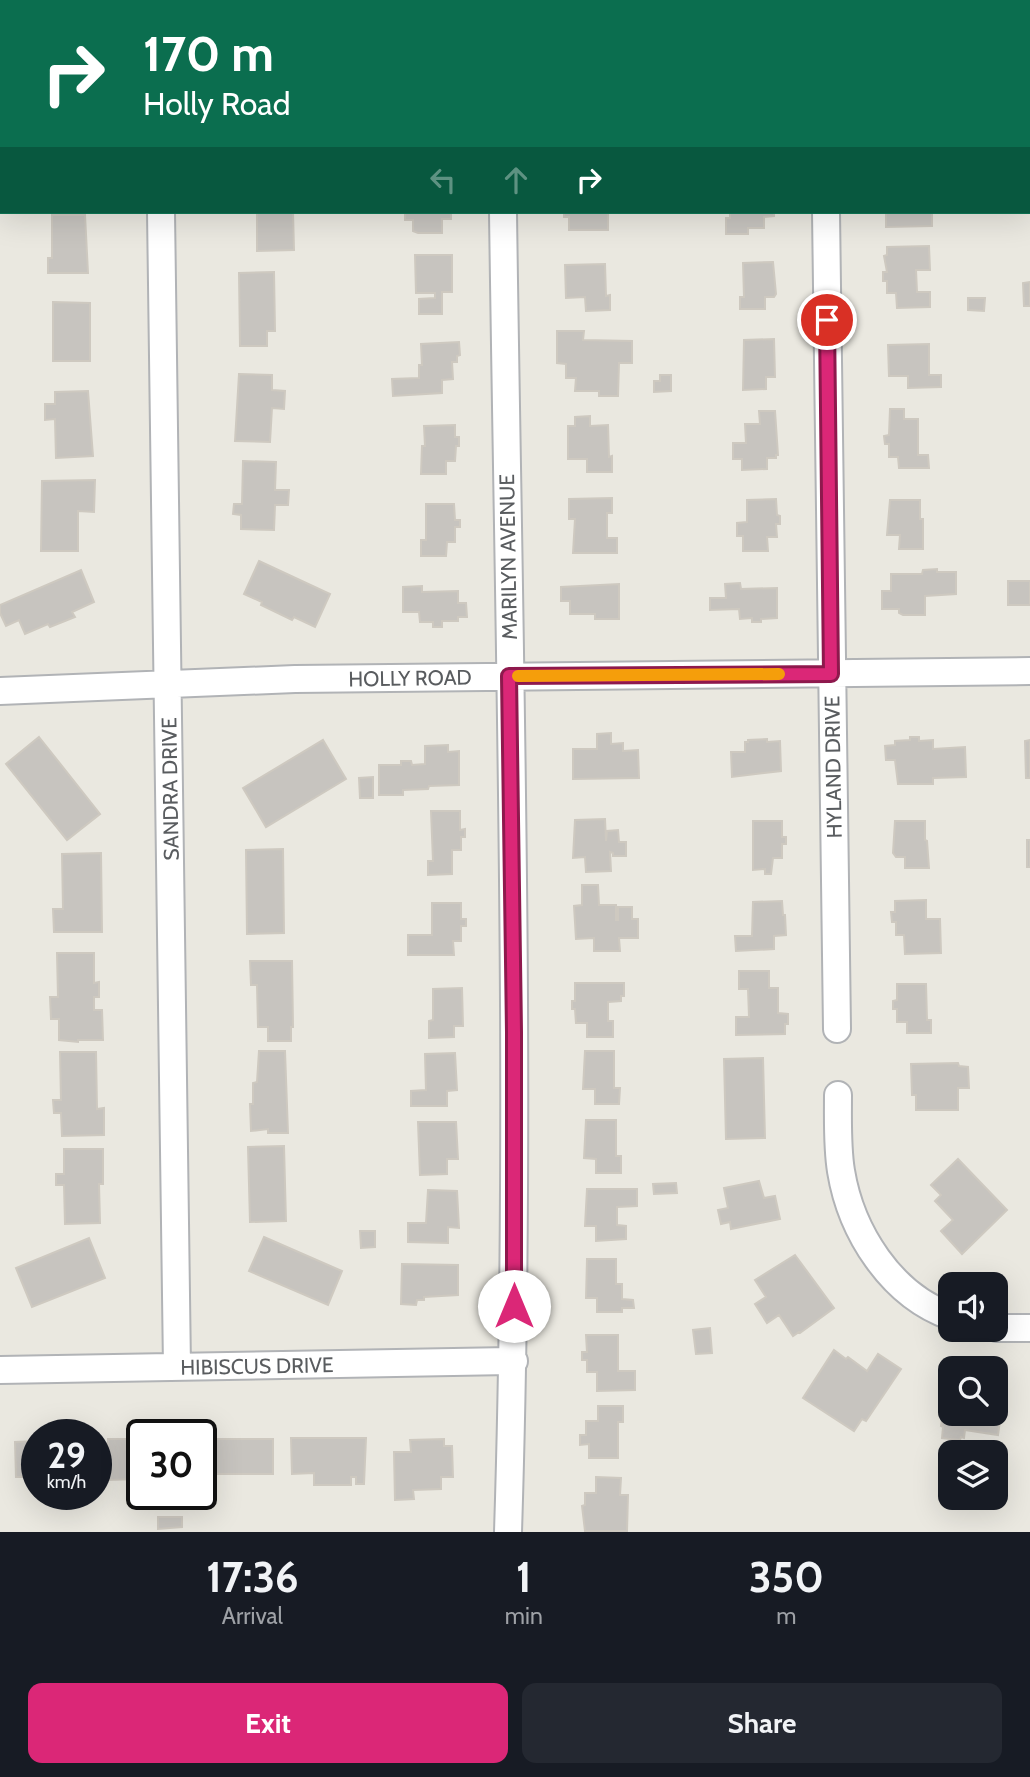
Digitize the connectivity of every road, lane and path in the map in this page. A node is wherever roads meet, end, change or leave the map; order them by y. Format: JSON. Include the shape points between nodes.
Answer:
{"nodes":[{"id":1,"x":161,"y":214,"type":"edge"},
{"id":2,"x":503,"y":214,"type":"edge"},
{"id":3,"x":826,"y":214,"type":"edge"},
{"id":4,"x":1030,"y":671,"type":"edge"},
{"id":5,"x":831,"y":674,"type":"junction"},
{"id":6,"x":509,"y":676,"type":"junction"},
{"id":7,"x":168,"y":683,"type":"junction"},
{"id":8,"x":0,"y":691,"type":"edge"},
{"id":9,"x":837,"y":1029,"type":"dead end"},
{"id":10,"x":838,"y":1095,"type":"dead end"},
{"id":11,"x":938,"y":1311,"type":"edge"},
{"id":12,"x":1008,"y":1328,"type":"edge"},
{"id":13,"x":1030,"y":1328,"type":"edge"},
{"id":14,"x":514,"y":1361,"type":"junction"},
{"id":15,"x":177,"y":1367,"type":"junction"},
{"id":16,"x":0,"y":1370,"type":"edge"},
{"id":17,"x":508,"y":1532,"type":"edge"}],
"edges":[{"from":1,"to":7,"type":"street","name":"SANDRA DRIVE"},
{"from":2,"to":6,"type":"street","name":"MARILYN AVENUE"},
{"from":3,"to":5,"type":"street","name":"HYLAND DRIVE"},
{"from":4,"to":5,"type":"street","name":"HOLLY ROAD"},
{"from":5,"to":6,"type":"street","name":"HOLLY ROAD"},
{"from":5,"to":9,"type":"street","name":"HYLAND DRIVE"},
{"from":6,"to":7,"type":"street","name":"HOLLY ROAD"},
{"from":6,"to":14,"type":"street","name":"MARILYN AVENUE"},
{"from":7,"to":8,"type":"street","name":"HOLLY ROAD"},
{"from":7,"to":15,"type":"street","name":"SANDRA DRIVE"},
{"from":10,"to":11,"type":"street","via":[[841,1170],[854,1218],[874,1256],[902,1286]]},
{"from":12,"to":13,"type":"street"},
{"from":14,"to":15,"type":"street","name":"HIBISCUS DRIVE"},
{"from":14,"to":17,"type":"street","name":"MARILYN AVENUE"},
{"from":15,"to":16,"type":"street","name":"HIBISCUS DRIVE"}]}
